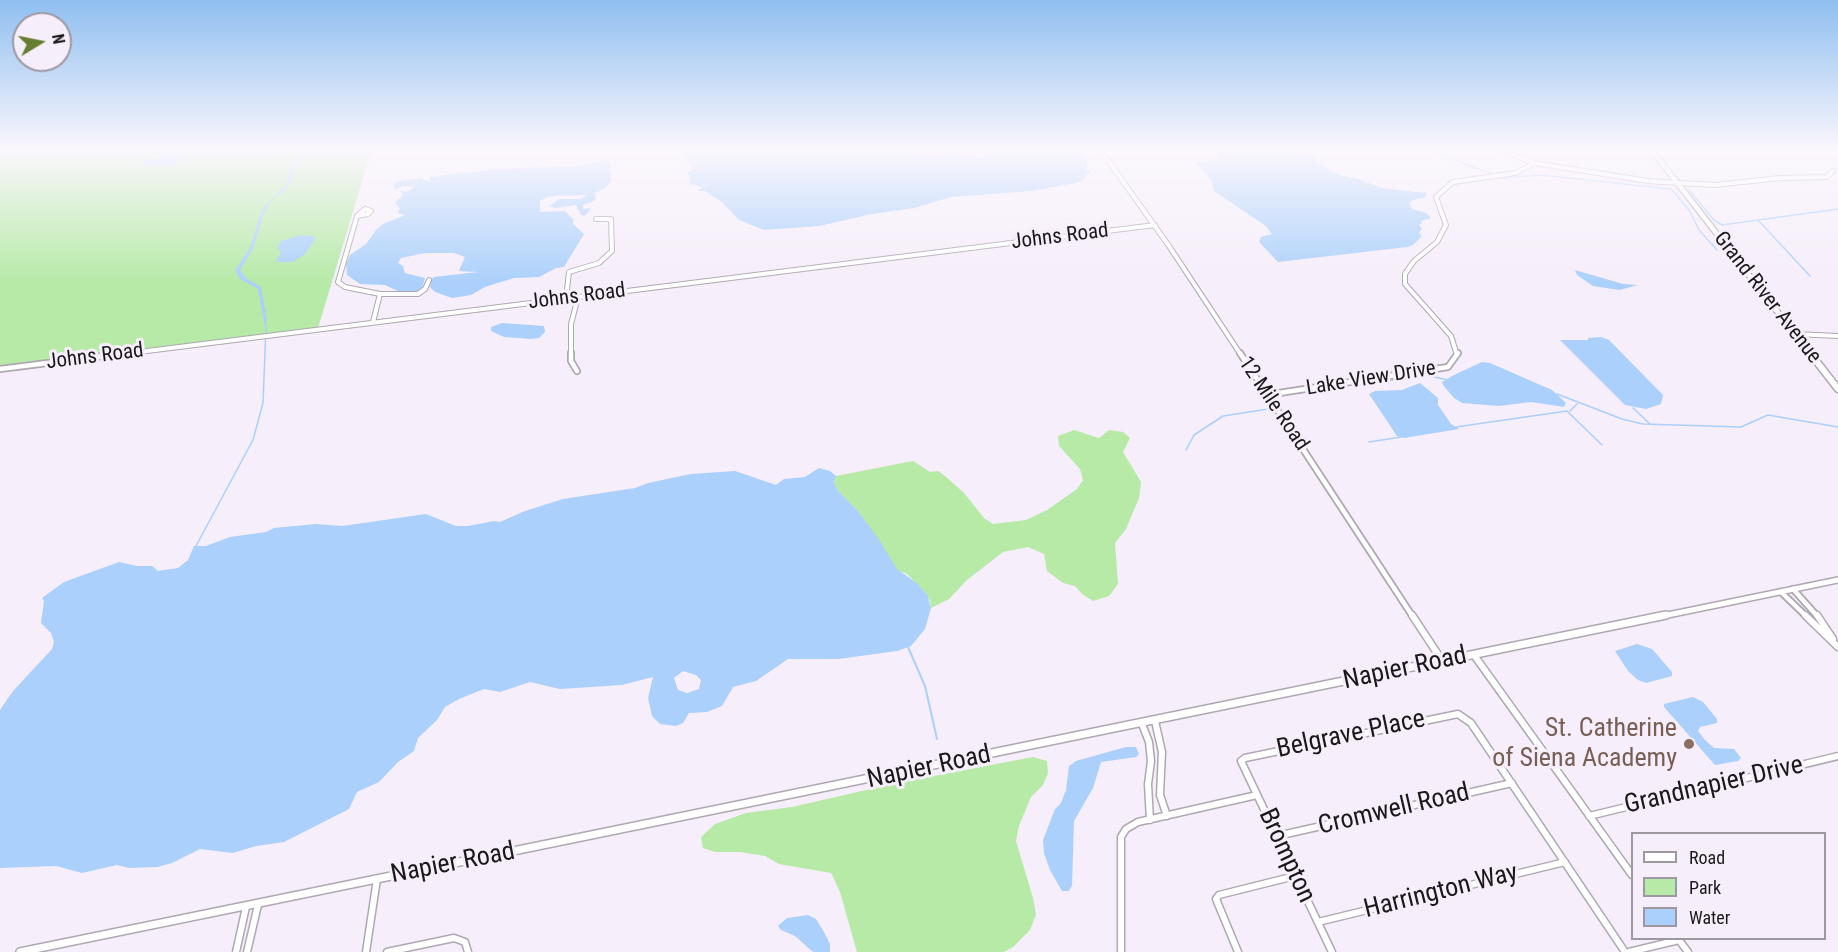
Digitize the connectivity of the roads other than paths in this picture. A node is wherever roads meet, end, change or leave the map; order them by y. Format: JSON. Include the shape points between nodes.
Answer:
{"nodes":[{"id":1,"x":1132,"y":193,"type":"edge"},
{"id":2,"x":1440,"y":193,"type":"edge"},
{"id":3,"x":1686,"y":193,"type":"edge"},
{"id":4,"x":357,"y":216,"type":"dead end"},
{"id":5,"x":596,"y":219,"type":"dead end"},
{"id":6,"x":1155,"y":225,"type":"junction"},
{"id":7,"x":429,"y":280,"type":"dead end"},
{"id":8,"x":380,"y":294,"type":"junction"},
{"id":9,"x":578,"y":297,"type":"junction"},
{"id":10,"x":566,"y":298,"type":"junction"},
{"id":11,"x":373,"y":322,"type":"junction"},
{"id":12,"x":1795,"y":334,"type":"junction"},
{"id":13,"x":1838,"y":336,"type":"edge"},
{"id":14,"x":0,"y":369,"type":"edge"},
{"id":15,"x":577,"y":371,"type":"dead end"},
{"id":16,"x":1838,"y":390,"type":"edge"},
{"id":17,"x":1266,"y":395,"type":"junction"},
{"id":18,"x":1838,"y":580,"type":"edge"},
{"id":19,"x":1793,"y":590,"type":"junction"},
{"id":20,"x":1781,"y":592,"type":"junction"},
{"id":21,"x":1838,"y":646,"type":"edge"},
{"id":22,"x":1474,"y":655,"type":"junction"},
{"id":23,"x":1443,"y":662,"type":"junction"},
{"id":24,"x":1155,"y":721,"type":"junction"},
{"id":25,"x":1142,"y":724,"type":"junction"},
{"id":26,"x":1838,"y":756,"type":"edge"},
{"id":27,"x":1241,"y":761,"type":"joint"},
{"id":28,"x":1512,"y":783,"type":"junction"},
{"id":29,"x":1257,"y":795,"type":"junction"},
{"id":30,"x":1167,"y":816,"type":"junction"},
{"id":31,"x":1589,"y":816,"type":"junction"},
{"id":32,"x":1150,"y":820,"type":"junction"},
{"id":33,"x":1277,"y":837,"type":"junction"},
{"id":34,"x":1565,"y":862,"type":"junction"},
{"id":35,"x":1631,"y":874,"type":"edge"},
{"id":36,"x":1296,"y":876,"type":"junction"},
{"id":37,"x":376,"y":879,"type":"junction"},
{"id":38,"x":258,"y":905,"type":"junction"},
{"id":39,"x":246,"y":907,"type":"junction"},
{"id":40,"x":1318,"y":922,"type":"junction"},
{"id":41,"x":1674,"y":940,"type":"edge"},
{"id":42,"x":1679,"y":940,"type":"edge"},
{"id":43,"x":20,"y":952,"type":"edge"},
{"id":44,"x":236,"y":952,"type":"edge"},
{"id":45,"x":247,"y":952,"type":"edge"},
{"id":46,"x":366,"y":952,"type":"edge"},
{"id":47,"x":387,"y":952,"type":"edge"},
{"id":48,"x":468,"y":952,"type":"edge"},
{"id":49,"x":1121,"y":952,"type":"edge"},
{"id":50,"x":1238,"y":952,"type":"edge"},
{"id":51,"x":1332,"y":952,"type":"edge"},
{"id":52,"x":1627,"y":952,"type":"edge"},
{"id":53,"x":1688,"y":952,"type":"edge"}],
"edges":[{"from":1,"to":6,"type":"street","name":"12 Mile Road"},
{"from":2,"to":17,"type":"street","name":"Lake View Drive","via":[[1436,197],[1446,225],[1437,242],[1414,261],[1405,274],[1405,284],[1451,336],[1458,354],[1448,367]]},
{"from":3,"to":12,"type":"main road","name":"Grand River Avenue"},
{"from":4,"to":8,"type":"street","via":[[338,282]]},
{"from":5,"to":10,"type":"street","via":[[611,219],[612,251],[599,263],[569,272]]},
{"from":6,"to":9,"type":"street","name":"Johns Road"},
{"from":6,"to":17,"type":"street","name":"12 Mile Road"},
{"from":7,"to":8,"type":"street","via":[[426,289],[418,294]]},
{"from":8,"to":11,"type":"street"},
{"from":9,"to":10,"type":"street","name":"Johns Road"},
{"from":9,"to":15,"type":"street","via":[[571,324],[571,361]]},
{"from":10,"to":11,"type":"street","name":"Johns Road"},
{"from":11,"to":14,"type":"street","name":"Johns Road"},
{"from":12,"to":13,"type":"street"},
{"from":12,"to":16,"type":"main road","name":"Grand River Avenue"},
{"from":17,"to":23,"type":"street","name":"12 Mile Road"},
{"from":18,"to":19,"type":"street","name":"Napier Road"},
{"from":19,"to":20,"type":"street","name":"Napier Road"},
{"from":19,"to":21,"type":"street","via":[[1817,615]]},
{"from":20,"to":21,"type":"street"},
{"from":20,"to":22,"type":"street","name":"Napier Road"},
{"from":22,"to":23,"type":"street","name":"Napier Road"},
{"from":22,"to":31,"type":"street"},
{"from":23,"to":24,"type":"street","name":"Napier Road"},
{"from":24,"to":25,"type":"street","name":"Napier Road"},
{"from":24,"to":30,"type":"street","via":[[1162,752],[1161,795]]},
{"from":25,"to":32,"type":"street","via":[[1151,761]]},
{"from":25,"to":37,"type":"street","name":"Napier Road"},
{"from":26,"to":31,"type":"street","name":"Grandnapier Drive"},
{"from":27,"to":28,"type":"street","name":"Belgrave Place","via":[[1450,714],[1463,715]]},
{"from":27,"to":29,"type":"street","name":"Brompton"},
{"from":28,"to":33,"type":"street","name":"Cromwell Road"},
{"from":28,"to":34,"type":"street"},
{"from":29,"to":30,"type":"street"},
{"from":29,"to":33,"type":"street","name":"Brompton"},
{"from":30,"to":32,"type":"street"},
{"from":31,"to":35,"type":"street"},
{"from":32,"to":49,"type":"street","via":[[1138,822],[1120,837]]},
{"from":33,"to":36,"type":"street","name":"Brompton"},
{"from":34,"to":40,"type":"street","name":"Harrington Way"},
{"from":34,"to":52,"type":"street"},
{"from":36,"to":40,"type":"street","name":"Brompton"},
{"from":36,"to":50,"type":"street","via":[[1219,895],[1216,899]]},
{"from":37,"to":38,"type":"street","name":"Napier Road"},
{"from":37,"to":46,"type":"street"},
{"from":38,"to":39,"type":"street","name":"Napier Road"},
{"from":38,"to":45,"type":"street"},
{"from":39,"to":43,"type":"street","name":"Napier Road"},
{"from":39,"to":44,"type":"street"},
{"from":40,"to":51,"type":"street","name":"Brompton"},
{"from":41,"to":52,"type":"street"},
{"from":42,"to":53,"type":"street"},
{"from":47,"to":48,"type":"street","via":[[454,938],[465,942]]}]}
